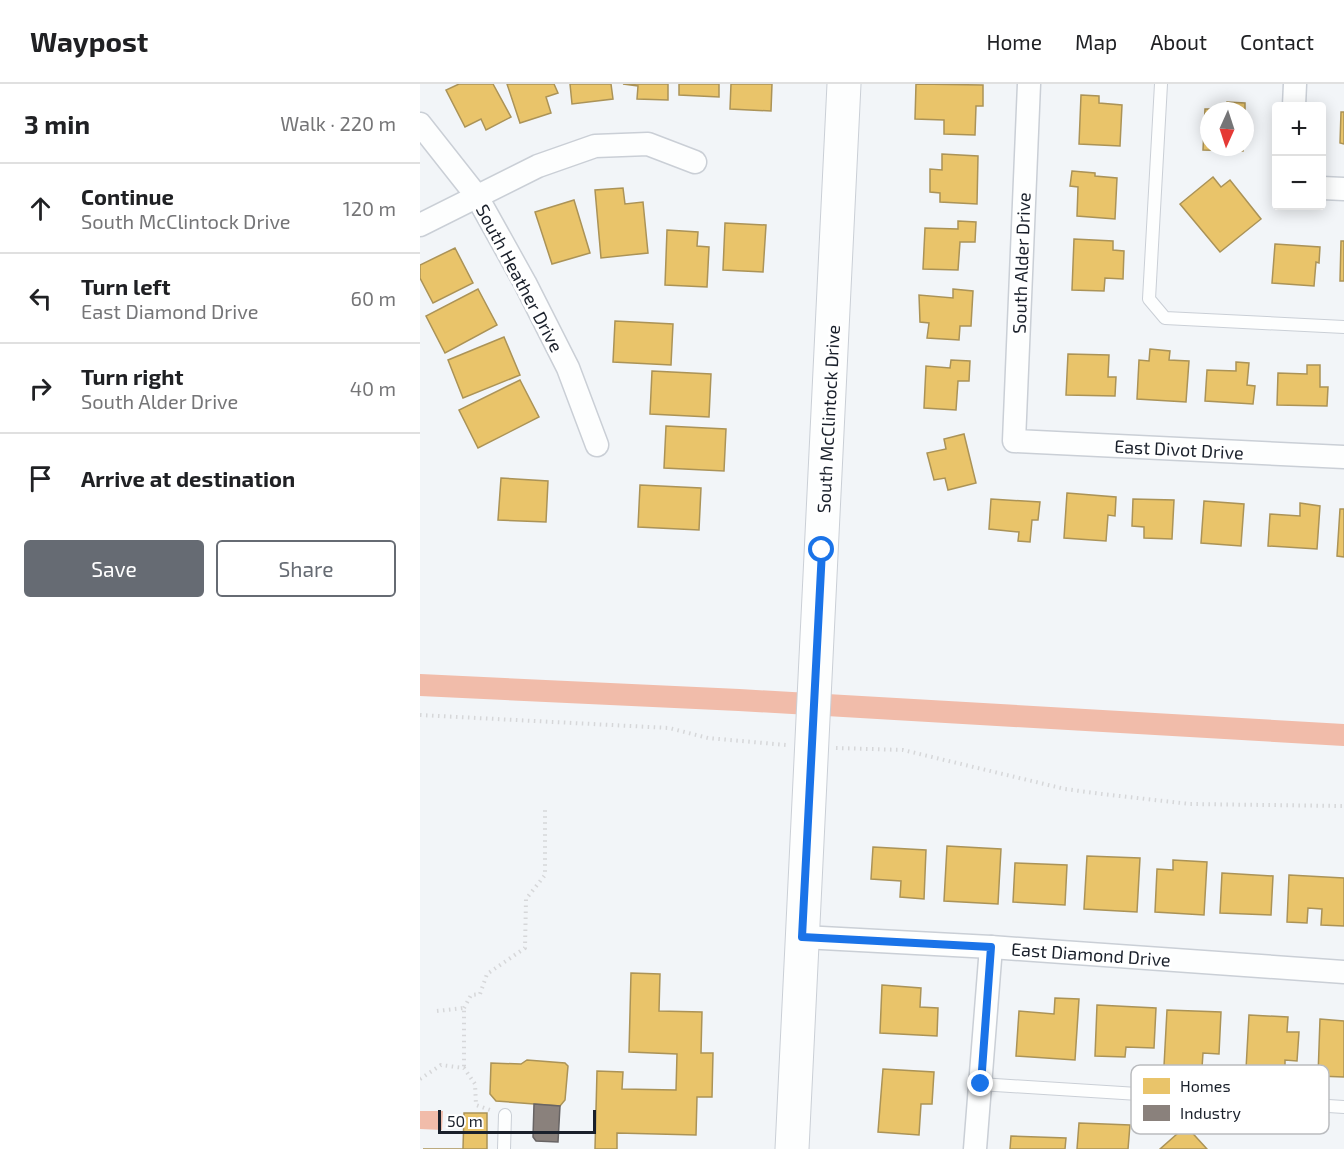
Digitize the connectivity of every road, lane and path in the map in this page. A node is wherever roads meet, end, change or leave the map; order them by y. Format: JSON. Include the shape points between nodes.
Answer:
{"nodes":[{"id":1,"x":844,"y":84,"type":"edge"},
{"id":2,"x":1029,"y":84,"type":"edge"},
{"id":3,"x":1161,"y":84,"type":"edge"},
{"id":4,"x":1295,"y":84,"type":"edge"},
{"id":5,"x":1294,"y":102,"type":"edge"},
{"id":6,"x":420,"y":124,"type":"edge"},
{"id":7,"x":695,"y":162,"type":"dead end"},
{"id":8,"x":1326,"y":188,"type":"edge"},
{"id":9,"x":1344,"y":189,"type":"edge"},
{"id":10,"x":476,"y":195,"type":"junction"},
{"id":11,"x":420,"y":225,"type":"edge"},
{"id":12,"x":1344,"y":327,"type":"edge"},
{"id":13,"x":1014,"y":441,"type":"joint"},
{"id":14,"x":597,"y":445,"type":"dead end"},
{"id":15,"x":1344,"y":457,"type":"edge"},
{"id":16,"x":420,"y":715,"type":"edge"},
{"id":17,"x":767,"y":743,"type":"dead end"},
{"id":18,"x":853,"y":749,"type":"dead end"},
{"id":19,"x":1344,"y":806,"type":"edge"},
{"id":20,"x":545,"y":808,"type":"dead end"},
{"id":21,"x":802,"y":937,"type":"junction"},
{"id":22,"x":991,"y":947,"type":"junction"},
{"id":23,"x":1344,"y":972,"type":"edge"},
{"id":24,"x":464,"y":1008,"type":"junction"},
{"id":25,"x":437,"y":1011,"type":"dead end"},
{"id":26,"x":464,"y":1068,"type":"junction"},
{"id":27,"x":420,"y":1079,"type":"edge"},
{"id":28,"x":981,"y":1084,"type":"junction"},
{"id":29,"x":1131,"y":1094,"type":"edge"},
{"id":30,"x":1329,"y":1106,"type":"edge"},
{"id":31,"x":1344,"y":1107,"type":"edge"},
{"id":32,"x":505,"y":1115,"type":"joint"},
{"id":33,"x":504,"y":1149,"type":"edge"},
{"id":34,"x":792,"y":1149,"type":"edge"},
{"id":35,"x":975,"y":1149,"type":"edge"}],
"edges":[{"from":1,"to":21,"type":"main road","name":"South McClintock Drive"},
{"from":2,"to":13,"type":"street","name":"South Alder Drive"},
{"from":3,"to":12,"type":"lane","via":[[1149,299],[1165,318]]},
{"from":4,"to":5,"type":"street"},
{"from":6,"to":10,"type":"street","name":"South Heather Drive"},
{"from":7,"to":10,"type":"street","via":[[648,144],[595,146],[538,166]]},
{"from":8,"to":9,"type":"street"},
{"from":10,"to":11,"type":"street"},
{"from":10,"to":14,"type":"street","name":"South Heather Drive","via":[[568,368]]},
{"from":13,"to":15,"type":"street","name":"East Divot Drive"},
{"from":16,"to":17,"type":"path","via":[[669,728],[708,738]]},
{"from":18,"to":19,"type":"path","via":[[903,750],[1065,789],[1102,794],[1190,804]]},
{"from":20,"to":24,"type":"path","via":[[545,875],[526,899],[525,948],[487,974],[480,993],[471,995]]},
{"from":21,"to":22,"type":"street","name":"East Diamond Drive"},
{"from":21,"to":34,"type":"main road","name":"South McClintock Drive"},
{"from":22,"to":23,"type":"street","name":"East Diamond Drive"},
{"from":22,"to":28,"type":"street"},
{"from":24,"to":25,"type":"path"},
{"from":24,"to":26,"type":"path"},
{"from":26,"to":27,"type":"path","via":[[441,1065]]},
{"from":26,"to":32,"type":"path","via":[[475,1084],[476,1105]]},
{"from":28,"to":29,"type":"lane"},
{"from":28,"to":35,"type":"street"},
{"from":30,"to":31,"type":"lane"},
{"from":32,"to":33,"type":"lane"}]}
